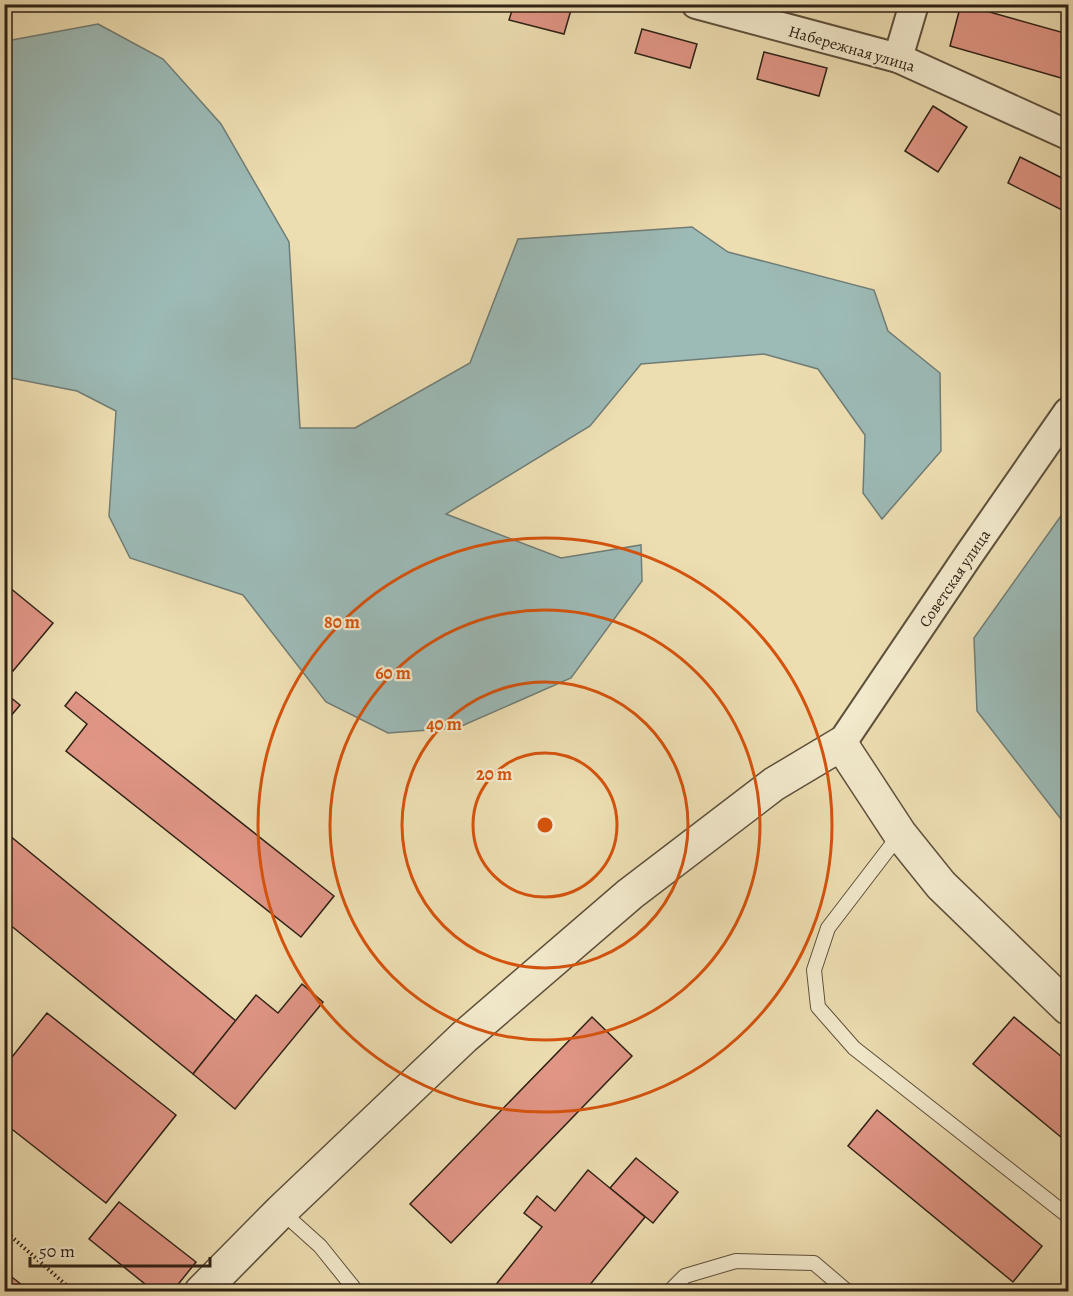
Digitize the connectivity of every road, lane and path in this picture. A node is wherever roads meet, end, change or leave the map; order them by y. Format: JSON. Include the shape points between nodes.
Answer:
{"nodes":[{"id":1,"x":696,"y":4,"type":"edge"},
{"id":2,"x":914,"y":4,"type":"edge"},
{"id":3,"x":898,"y":58,"type":"junction"},
{"id":4,"x":1068,"y":135,"type":"edge"},
{"id":5,"x":1068,"y":412,"type":"edge"},
{"id":6,"x":841,"y":744,"type":"junction"},
{"id":7,"x":900,"y":834,"type":"junction"},
{"id":8,"x":1068,"y":1008,"type":"edge"},
{"id":9,"x":281,"y":1211,"type":"junction"},
{"id":10,"x":1068,"y":1216,"type":"edge"},
{"id":11,"x":4,"y":1230,"type":"edge"},
{"id":12,"x":74,"y":1292,"type":"edge"},
{"id":13,"x":201,"y":1292,"type":"edge"},
{"id":14,"x":357,"y":1292,"type":"edge"},
{"id":15,"x":669,"y":1292,"type":"edge"},
{"id":16,"x":848,"y":1292,"type":"edge"}],
"edges":[{"from":1,"to":3,"type":"street","name":"Набережная улица"},
{"from":2,"to":3,"type":"street"},
{"from":3,"to":4,"type":"street","name":"Набережная улица"},
{"from":5,"to":6,"type":"street","name":"Советская улица"},
{"from":6,"to":7,"type":"street"},
{"from":6,"to":9,"type":"street","via":[[774,784],[630,894],[464,1037]]},
{"from":7,"to":8,"type":"street","via":[[941,885]]},
{"from":7,"to":10,"type":"lane","via":[[828,928],[814,970],[818,1007],[854,1048]]},
{"from":9,"to":13,"type":"street"},
{"from":9,"to":14,"type":"lane","via":[[320,1246]]},
{"from":11,"to":12,"type":"path"},
{"from":15,"to":16,"type":"lane","via":[[685,1276],[736,1261],[814,1263]]}]}
